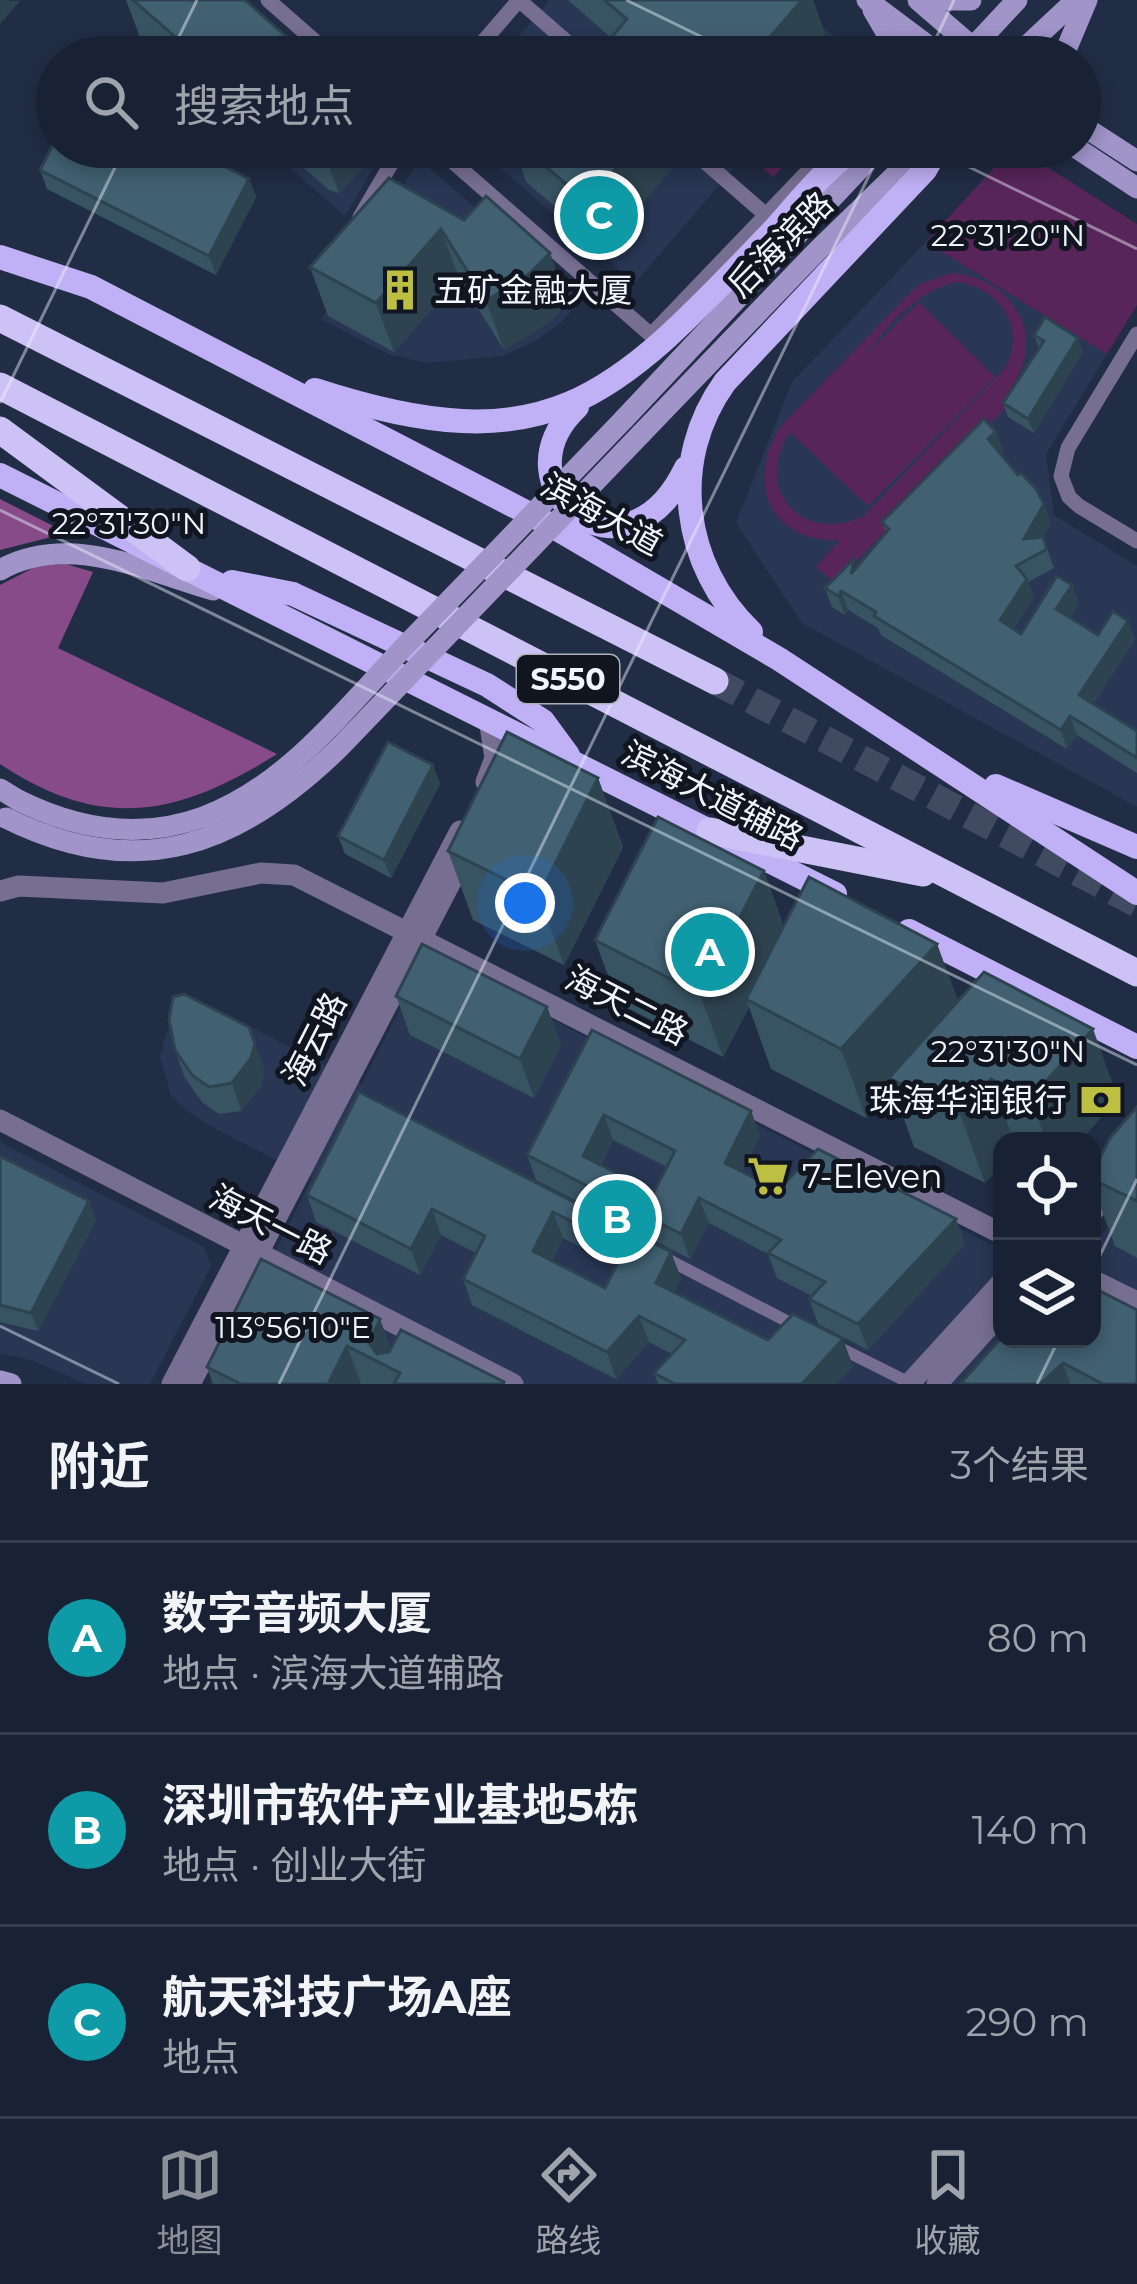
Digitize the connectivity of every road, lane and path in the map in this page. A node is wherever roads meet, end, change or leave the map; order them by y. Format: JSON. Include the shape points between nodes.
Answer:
{"nodes":[{"id":1,"x":268,"y":0,"type":"edge"},
{"id":2,"x":519,"y":0,"type":"edge"},
{"id":3,"x":866,"y":0,"type":"edge"},
{"id":4,"x":918,"y":0,"type":"edge"},
{"id":5,"x":940,"y":0,"type":"edge"},
{"id":6,"x":971,"y":0,"type":"edge"},
{"id":7,"x":1016,"y":0,"type":"edge"},
{"id":8,"x":1076,"y":0,"type":"edge"},
{"id":9,"x":1087,"y":0,"type":"edge"},
{"id":10,"x":309,"y":36,"type":"edge"},
{"id":11,"x":488,"y":36,"type":"edge"},
{"id":12,"x":560,"y":36,"type":"edge"},
{"id":13,"x":888,"y":36,"type":"edge"},
{"id":14,"x":915,"y":36,"type":"edge"},
{"id":15,"x":955,"y":36,"type":"edge"},
{"id":16,"x":988,"y":36,"type":"edge"},
{"id":17,"x":1037,"y":36,"type":"edge"},
{"id":18,"x":1072,"y":36,"type":"edge"},
{"id":19,"x":1101,"y":141,"type":"edge"},
{"id":20,"x":1101,"y":151,"type":"edge"},
{"id":21,"x":1137,"y":161,"type":"edge"},
{"id":22,"x":389,"y":168,"type":"edge"},
{"id":23,"x":460,"y":168,"type":"edge"},
{"id":24,"x":712,"y":168,"type":"edge"},
{"id":25,"x":811,"y":168,"type":"edge"},
{"id":26,"x":836,"y":168,"type":"edge"},
{"id":27,"x":862,"y":168,"type":"edge"},
{"id":28,"x":914,"y":168,"type":"edge"},
{"id":29,"x":917,"y":168,"type":"edge"},
{"id":30,"x":1137,"y":188,"type":"edge"},
{"id":31,"x":766,"y":215,"type":"junction"},
{"id":32,"x":355,"y":227,"type":"edge"},
{"id":33,"x":0,"y":240,"type":"edge"},
{"id":34,"x":0,"y":256,"type":"edge"},
{"id":35,"x":92,"y":287,"type":"junction"},
{"id":36,"x":0,"y":318,"type":"edge"},
{"id":37,"x":726,"y":329,"type":"junction"},
{"id":38,"x":1137,"y":334,"type":"edge"},
{"id":39,"x":247,"y":367,"type":"junction"},
{"id":40,"x":0,"y":386,"type":"edge"},
{"id":41,"x":593,"y":394,"type":"junction"},
{"id":42,"x":0,"y":430,"type":"edge"},
{"id":43,"x":693,"y":454,"type":"junction"},
{"id":44,"x":0,"y":475,"type":"edge"},
{"id":45,"x":1137,"y":541,"type":"edge"},
{"id":46,"x":0,"y":570,"type":"edge"},
{"id":47,"x":194,"y":572,"type":"junction"},
{"id":48,"x":254,"y":602,"type":"junction"},
{"id":49,"x":778,"y":659,"type":"junction"},
{"id":50,"x":716,"y":681,"type":"tunnel mouth"},
{"id":51,"x":489,"y":719,"type":"junction"},
{"id":52,"x":544,"y":747,"type":"junction"},
{"id":53,"x":573,"y":761,"type":"junction"},
{"id":54,"x":946,"y":766,"type":"junction"},
{"id":55,"x":6,"y":805,"type":"edge"},
{"id":56,"x":481,"y":808,"type":"junction"},
{"id":57,"x":710,"y":830,"type":"junction"},
{"id":58,"x":1137,"y":847,"type":"edge"},
{"id":59,"x":956,"y":879,"type":"junction"},
{"id":60,"x":0,"y":891,"type":"edge"},
{"id":61,"x":1137,"y":892,"type":"edge"},
{"id":62,"x":415,"y":933,"type":"junction"},
{"id":63,"x":1137,"y":973,"type":"edge"},
{"id":64,"x":1137,"y":1047,"type":"edge"},
{"id":65,"x":0,"y":1120,"type":"edge"},
{"id":66,"x":1130,"y":1154,"type":"edge"},
{"id":67,"x":1101,"y":1175,"type":"edge"},
{"id":68,"x":1101,"y":1198,"type":"edge"},
{"id":69,"x":993,"y":1229,"type":"edge"},
{"id":70,"x":644,"y":1247,"type":"edge"},
{"id":71,"x":250,"y":1251,"type":"junction"},
{"id":72,"x":1101,"y":1284,"type":"edge"},
{"id":73,"x":993,"y":1292,"type":"edge"},
{"id":74,"x":1137,"y":1302,"type":"edge"},
{"id":75,"x":993,"y":1322,"type":"edge"},
{"id":76,"x":811,"y":1333,"type":"edge"},
{"id":77,"x":831,"y":1343,"type":"edge"},
{"id":78,"x":0,"y":1382,"type":"edge"},
{"id":79,"x":10,"y":1384,"type":"edge"},
{"id":80,"x":172,"y":1384,"type":"edge"},
{"id":81,"x":190,"y":1384,"type":"edge"},
{"id":82,"x":513,"y":1384,"type":"edge"},
{"id":83,"x":909,"y":1384,"type":"edge"},
{"id":84,"x":937,"y":1384,"type":"edge"}],
"edges":[{"from":1,"to":10,"type":"street"},
{"from":2,"to":11,"type":"street"},
{"from":2,"to":12,"type":"street"},
{"from":3,"to":13,"type":"main road"},
{"from":3,"to":14,"type":"main road"},
{"from":4,"to":15,"type":"main road"},
{"from":5,"to":6,"type":"main road"},
{"from":7,"to":16,"type":"main road"},
{"from":8,"to":17,"type":"main road"},
{"from":9,"to":18,"type":"main road"},
{"from":19,"to":21,"type":"main road"},
{"from":20,"to":30,"type":"main road"},
{"from":22,"to":32,"type":"street"},
{"from":23,"to":31,"type":"street","via":[[651,335]]},
{"from":24,"to":31,"type":"street"},
{"from":25,"to":31,"type":"street"},
{"from":26,"to":41,"type":"main road","via":[[692,316]]},
{"from":27,"to":37,"type":"main road","name":"后海滨路"},
{"from":28,"to":37,"type":"main road","name":"后海滨路"},
{"from":29,"to":43,"type":"main road","via":[[725,382]]},
{"from":33,"to":35,"type":"main road"},
{"from":34,"to":35,"type":"main road","name":"滨海大道"},
{"from":35,"to":39,"type":"main road","name":"滨海大道"},
{"from":36,"to":50,"type":"highway","number":"S550"},
{"from":37,"to":55,"type":"main road","bridge":true,"via":[[322,732],[247,796],[180,824],[132,830]]},
{"from":38,"to":45,"type":"street","via":[[1068,448],[1060,476],[1079,506]]},
{"from":39,"to":41,"type":"main road","via":[[442,422],[523,419]]},
{"from":39,"to":49,"type":"main road","name":"滨海大道","via":[[544,522]]},
{"from":40,"to":59,"type":"highway","number":"S550"},
{"from":41,"to":43,"type":"main road","via":[[564,419],[548,454],[555,489],[588,520],[616,527],[653,515]]},
{"from":42,"to":47,"type":"highway"},
{"from":43,"to":49,"type":"main road","via":[[689,504],[705,568],[726,605]]},
{"from":44,"to":47,"type":"main road","name":"滨海大道辅路"},
{"from":46,"to":48,"type":"main road","via":[[50,553],[87,554]]},
{"from":47,"to":48,"type":"main road","name":"滨海大道辅路","number":"S550"},
{"from":47,"to":53,"type":"main road","via":[[293,594],[469,676],[543,721]]},
{"from":48,"to":51,"type":"main road","name":"滨海大道辅路","number":"S550"},
{"from":49,"to":54,"type":"main road","name":"滨海大道"},
{"from":51,"to":52,"type":"main road","name":"滨海大道辅路","number":"S550"},
{"from":51,"to":56,"type":"street","name":"海云路","via":[[495,758]]},
{"from":52,"to":53,"type":"main road","name":"滨海大道辅路","number":"S550"},
{"from":52,"to":56,"type":"street","name":"海云路","via":[[514,766]]},
{"from":53,"to":57,"type":"main road","name":"滨海大道辅路","number":"S550"},
{"from":54,"to":58,"type":"main road"},
{"from":54,"to":61,"type":"main road","name":"滨海大道"},
{"from":56,"to":62,"type":"street","name":"海云路"},
{"from":57,"to":59,"type":"highway"},
{"from":57,"to":64,"type":"main road","name":"滨海大道辅路","number":"S550"},
{"from":59,"to":63,"type":"highway","number":"S550"},
{"from":60,"to":62,"type":"street","name":"海天二路","via":[[163,893],[283,873]]},
{"from":62,"to":69,"type":"street","name":"海天二路"},
{"from":62,"to":71,"type":"street","name":"海云路"},
{"from":62,"to":71,"type":"street","name":"海云路","via":[[346,1095]]},
{"from":65,"to":71,"type":"street","name":"海天一路"},
{"from":66,"to":67,"type":"street"},
{"from":66,"to":68,"type":"street"},
{"from":70,"to":76,"type":"street"},
{"from":71,"to":80,"type":"street","name":"海云路"},
{"from":71,"to":81,"type":"street","name":"海云路"},
{"from":71,"to":82,"type":"street","name":"海天一路","via":[[417,1343]]},
{"from":72,"to":74,"type":"street"},
{"from":73,"to":83,"type":"street"},
{"from":75,"to":84,"type":"street"},
{"from":77,"to":83,"type":"street"},
{"from":78,"to":79,"type":"main road"}]}
